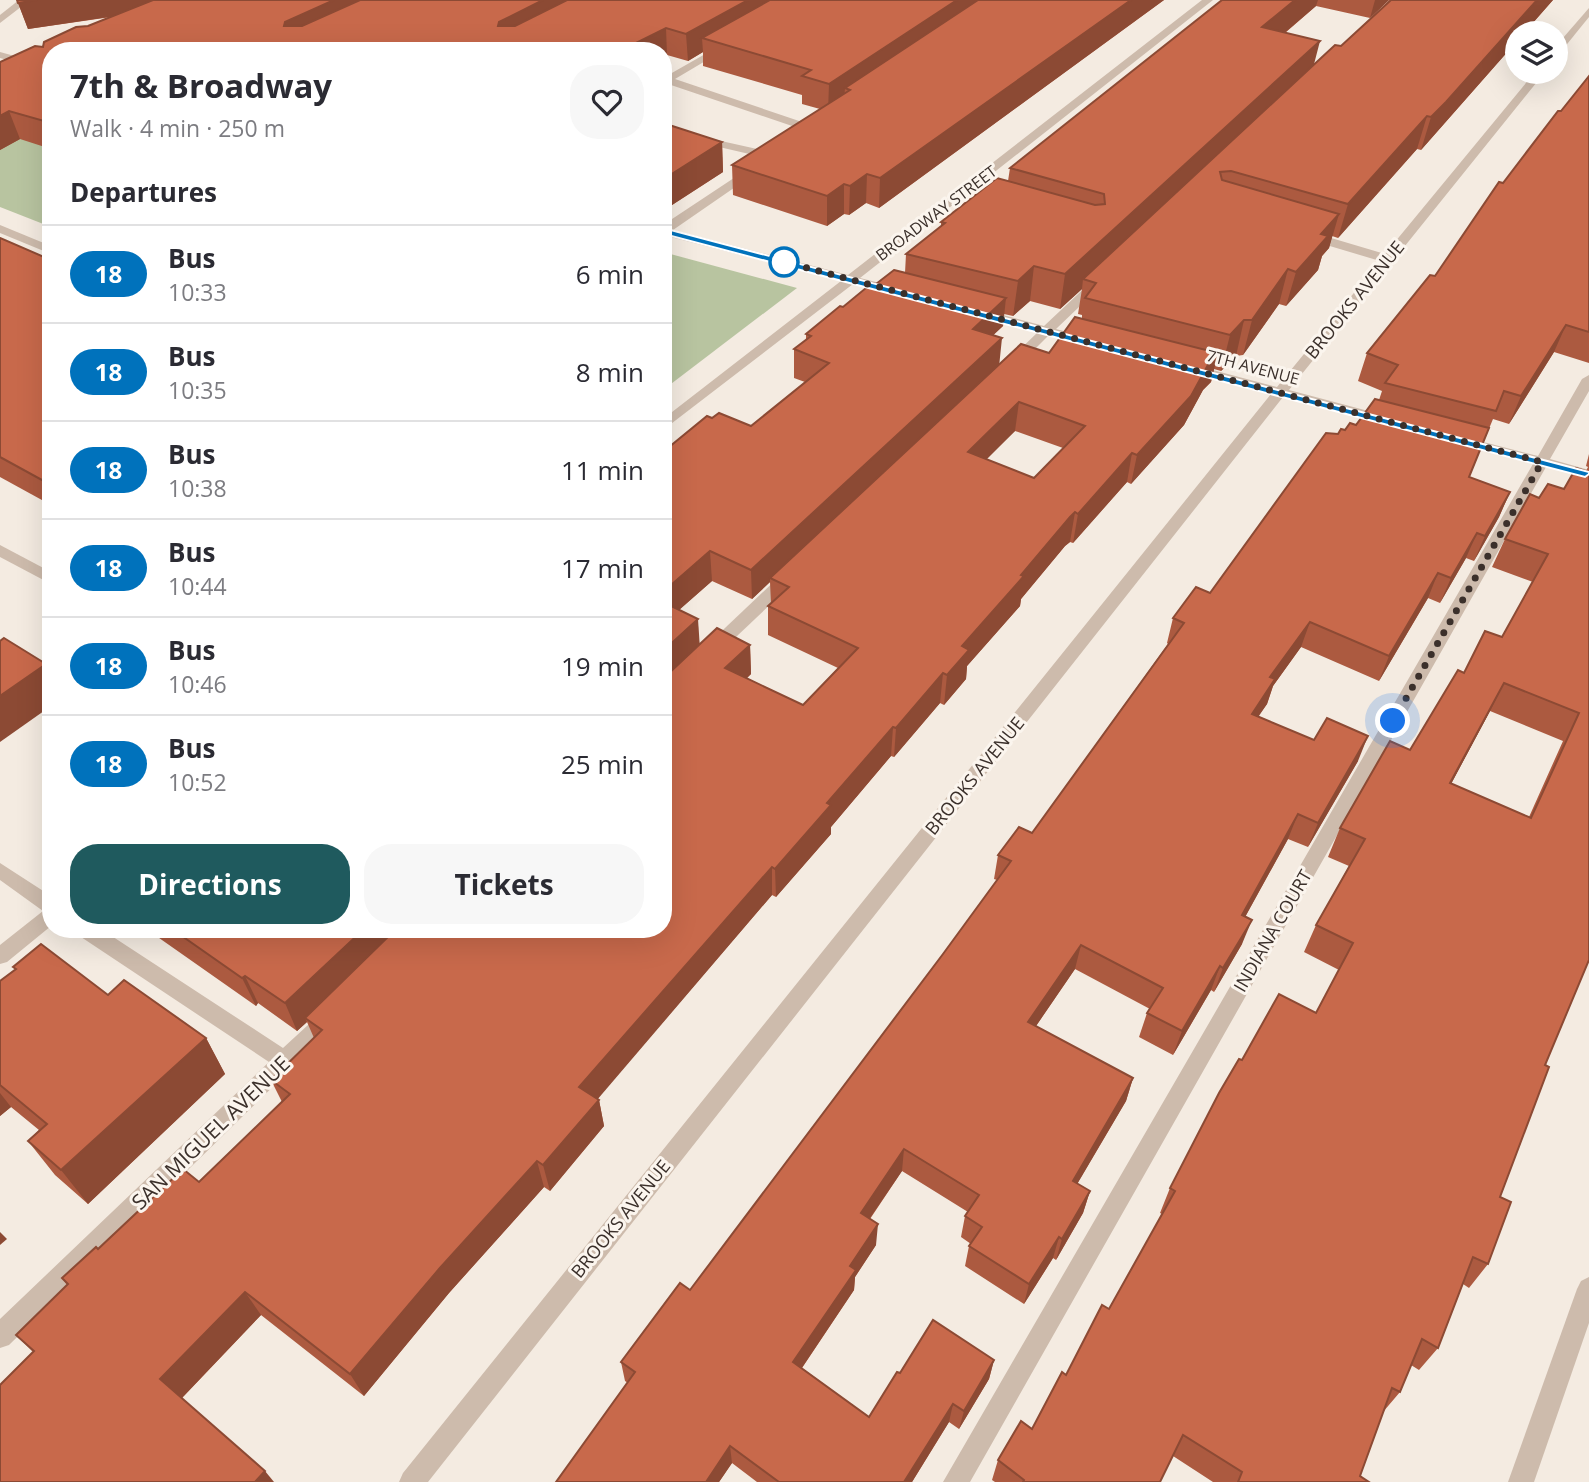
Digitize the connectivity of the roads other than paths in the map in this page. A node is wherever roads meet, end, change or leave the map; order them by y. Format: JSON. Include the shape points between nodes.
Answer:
{"nodes":[{"id":1,"x":25,"y":0,"type":"edge"},
{"id":2,"x":1209,"y":0,"type":"edge"},
{"id":3,"x":1589,"y":11,"type":"edge"},
{"id":4,"x":0,"y":20,"type":"edge"},
{"id":5,"x":1568,"y":37,"type":"edge"},
{"id":6,"x":737,"y":40,"type":"edge"},
{"id":7,"x":0,"y":55,"type":"edge"},
{"id":8,"x":42,"y":65,"type":"edge"},
{"id":9,"x":672,"y":77,"type":"edge"},
{"id":10,"x":672,"y":83,"type":"edge"},
{"id":11,"x":1529,"y":84,"type":"edge"},
{"id":12,"x":824,"y":122,"type":"edge"},
{"id":13,"x":672,"y":133,"type":"edge"},
{"id":14,"x":672,"y":225,"type":"edge"},
{"id":15,"x":0,"y":229,"type":"edge"},
{"id":16,"x":672,"y":233,"type":"edge"},
{"id":17,"x":1298,"y":233,"type":"edge"},
{"id":18,"x":42,"y":246,"type":"edge"},
{"id":19,"x":1388,"y":259,"type":"junction"},
{"id":20,"x":1105,"y":276,"type":"edge"},
{"id":21,"x":849,"y":278,"type":"junction"},
{"id":22,"x":906,"y":293,"type":"edge"},
{"id":23,"x":970,"y":310,"type":"edge"},
{"id":24,"x":1046,"y":331,"type":"junction"},
{"id":25,"x":1099,"y":345,"type":"edge"},
{"id":26,"x":1179,"y":366,"type":"edge"},
{"id":27,"x":1001,"y":374,"type":"edge"},
{"id":28,"x":1589,"y":379,"type":"edge"},
{"id":29,"x":1280,"y":392,"type":"junction"},
{"id":30,"x":672,"y":419,"type":"edge"},
{"id":31,"x":1395,"y":423,"type":"edge"},
{"id":32,"x":1448,"y":437,"type":"edge"},
{"id":33,"x":1542,"y":462,"type":"junction"},
{"id":34,"x":1589,"y":474,"type":"edge"},
{"id":35,"x":0,"y":550,"type":"edge"},
{"id":36,"x":802,"y":564,"type":"edge"},
{"id":37,"x":42,"y":574,"type":"edge"},
{"id":38,"x":703,"y":659,"type":"edge"},
{"id":39,"x":0,"y":870,"type":"edge"},
{"id":40,"x":42,"y":900,"type":"edge"},
{"id":41,"x":42,"y":922,"type":"edge"},
{"id":42,"x":99,"y":938,"type":"edge"},
{"id":43,"x":0,"y":956,"type":"edge"},
{"id":44,"x":343,"y":1005,"type":"edge"},
{"id":45,"x":285,"y":1061,"type":"junction"},
{"id":46,"x":1589,"y":1289,"type":"edge"},
{"id":47,"x":0,"y":1336,"type":"edge"},
{"id":48,"x":412,"y":1482,"type":"edge"},
{"id":49,"x":956,"y":1482,"type":"edge"},
{"id":50,"x":1521,"y":1482,"type":"edge"}],
"edges":[{"from":1,"to":4,"type":"street"},
{"from":2,"to":21,"type":"street","name":"BROADWAY STREET","via":[[966,197]]},
{"from":3,"to":5,"type":"street"},
{"from":6,"to":9,"type":"street"},
{"from":7,"to":8,"type":"street"},
{"from":10,"to":13,"type":"street","via":[[807,127],[758,153]]},
{"from":11,"to":19,"type":"street","name":"BROOKS AVENUE"},
{"from":12,"to":14,"type":"street"},
{"from":15,"to":18,"type":"street"},
{"from":16,"to":21,"type":"street"},
{"from":17,"to":19,"type":"street"},
{"from":19,"to":29,"type":"street","name":"BROOKS AVENUE"},
{"from":20,"to":24,"type":"street"},
{"from":21,"to":22,"type":"street"},
{"from":21,"to":30,"type":"street","name":"BROADWAY STREET"},
{"from":23,"to":24,"type":"street"},
{"from":24,"to":25,"type":"street"},
{"from":24,"to":27,"type":"street"},
{"from":26,"to":29,"type":"street","name":"7TH AVENUE"},
{"from":28,"to":33,"type":"street","name":"INDIANA COURT"},
{"from":29,"to":31,"type":"street","name":"7TH AVENUE"},
{"from":29,"to":48,"type":"street","name":"BROOKS AVENUE"},
{"from":32,"to":33,"type":"street"},
{"from":33,"to":34,"type":"street"},
{"from":33,"to":49,"type":"street","name":"INDIANA COURT"},
{"from":35,"to":37,"type":"street"},
{"from":36,"to":38,"type":"street"},
{"from":39,"to":40,"type":"street"},
{"from":41,"to":43,"type":"street"},
{"from":42,"to":45,"type":"street"},
{"from":44,"to":45,"type":"street","name":"SAN MIGUEL AVENUE"},
{"from":45,"to":47,"type":"street","name":"SAN MIGUEL AVENUE"},
{"from":46,"to":50,"type":"street"}]}
